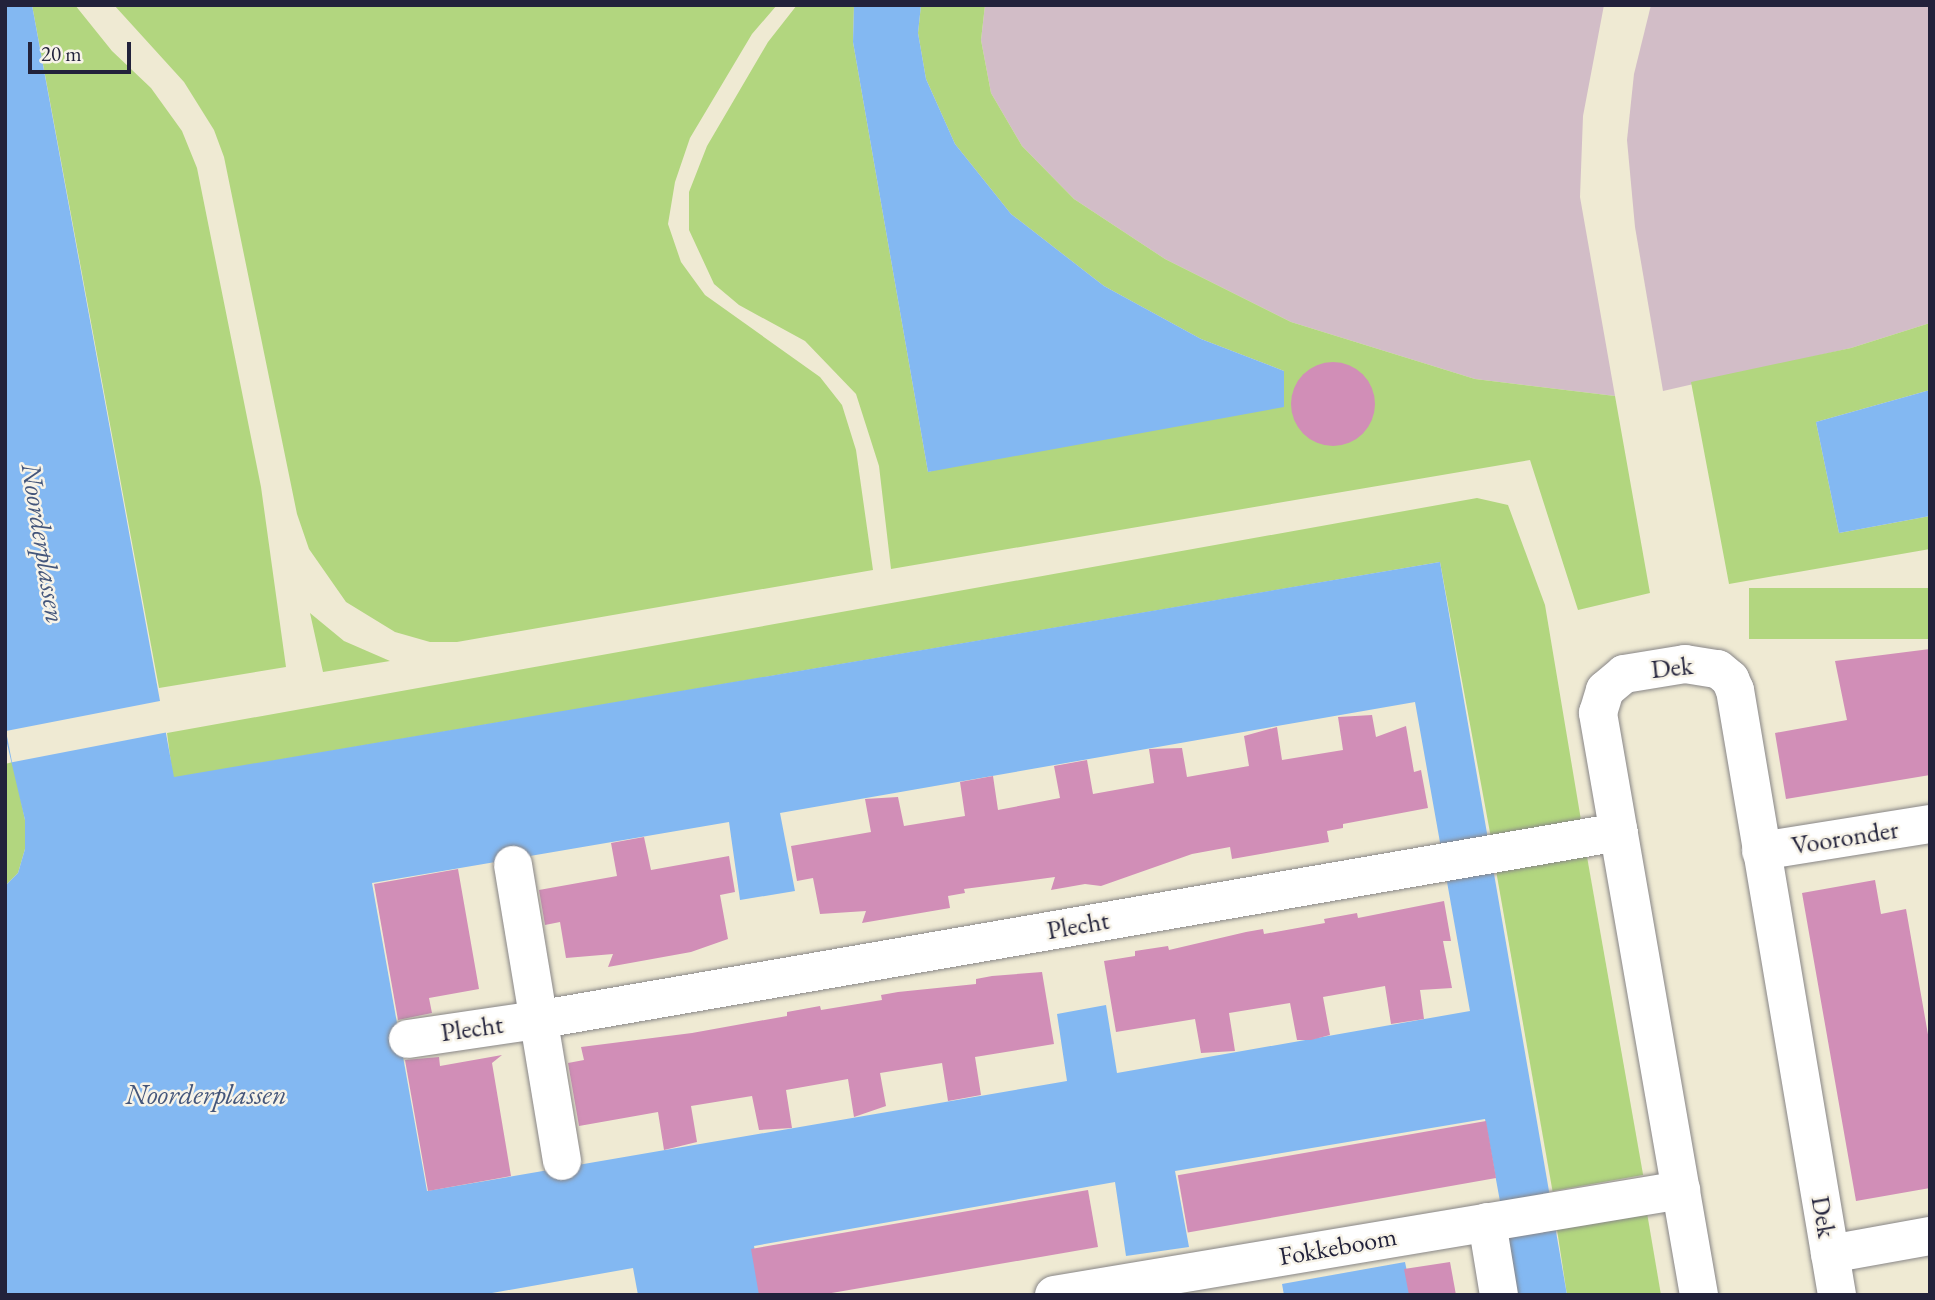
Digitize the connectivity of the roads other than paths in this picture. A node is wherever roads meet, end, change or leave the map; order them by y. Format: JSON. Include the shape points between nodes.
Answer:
{"nodes":[{"id":1,"x":1930,"y":824,"type":"edge"},
{"id":2,"x":1619,"y":832,"type":"junction"},
{"id":3,"x":1761,"y":851,"type":"junction"},
{"id":4,"x":513,"y":864,"type":"dead end"},
{"id":5,"x":537,"y":1020,"type":"junction"},
{"id":6,"x":408,"y":1039,"type":"dead end"},
{"id":7,"x":562,"y":1161,"type":"dead end"},
{"id":8,"x":1681,"y":1190,"type":"junction"},
{"id":9,"x":1494,"y":1221,"type":"junction"},
{"id":10,"x":1930,"y":1236,"type":"edge"},
{"id":11,"x":1830,"y":1254,"type":"junction"},
{"id":12,"x":1191,"y":1283,"type":"edge"},
{"id":13,"x":1054,"y":1295,"type":"edge"},
{"id":14,"x":1499,"y":1295,"type":"edge"},
{"id":15,"x":1699,"y":1295,"type":"edge"},
{"id":16,"x":1837,"y":1295,"type":"edge"}],
"edges":[{"from":1,"to":3,"type":"street","name":"Vooronder"},
{"from":2,"to":3,"type":"street","name":"Dek","via":[[1598,713],[1605,690],[1624,674],[1706,665],[1730,678],[1735,691]]},
{"from":2,"to":5,"type":"street","name":"Plecht"},
{"from":2,"to":8,"type":"street","name":"Dek"},
{"from":3,"to":11,"type":"street","name":"Dek"},
{"from":4,"to":5,"type":"street","name":"Plecht"},
{"from":5,"to":6,"type":"street","name":"Plecht"},
{"from":5,"to":7,"type":"street","name":"Plecht"},
{"from":8,"to":9,"type":"street","name":"Fokkeboom"},
{"from":8,"to":15,"type":"street","name":"Dek"},
{"from":9,"to":12,"type":"street","name":"Fokkeboom"},
{"from":9,"to":14,"type":"street"},
{"from":10,"to":11,"type":"street"},
{"from":11,"to":16,"type":"street","name":"Dek"},
{"from":12,"to":13,"type":"street","name":"Fokkeboom"}]}
